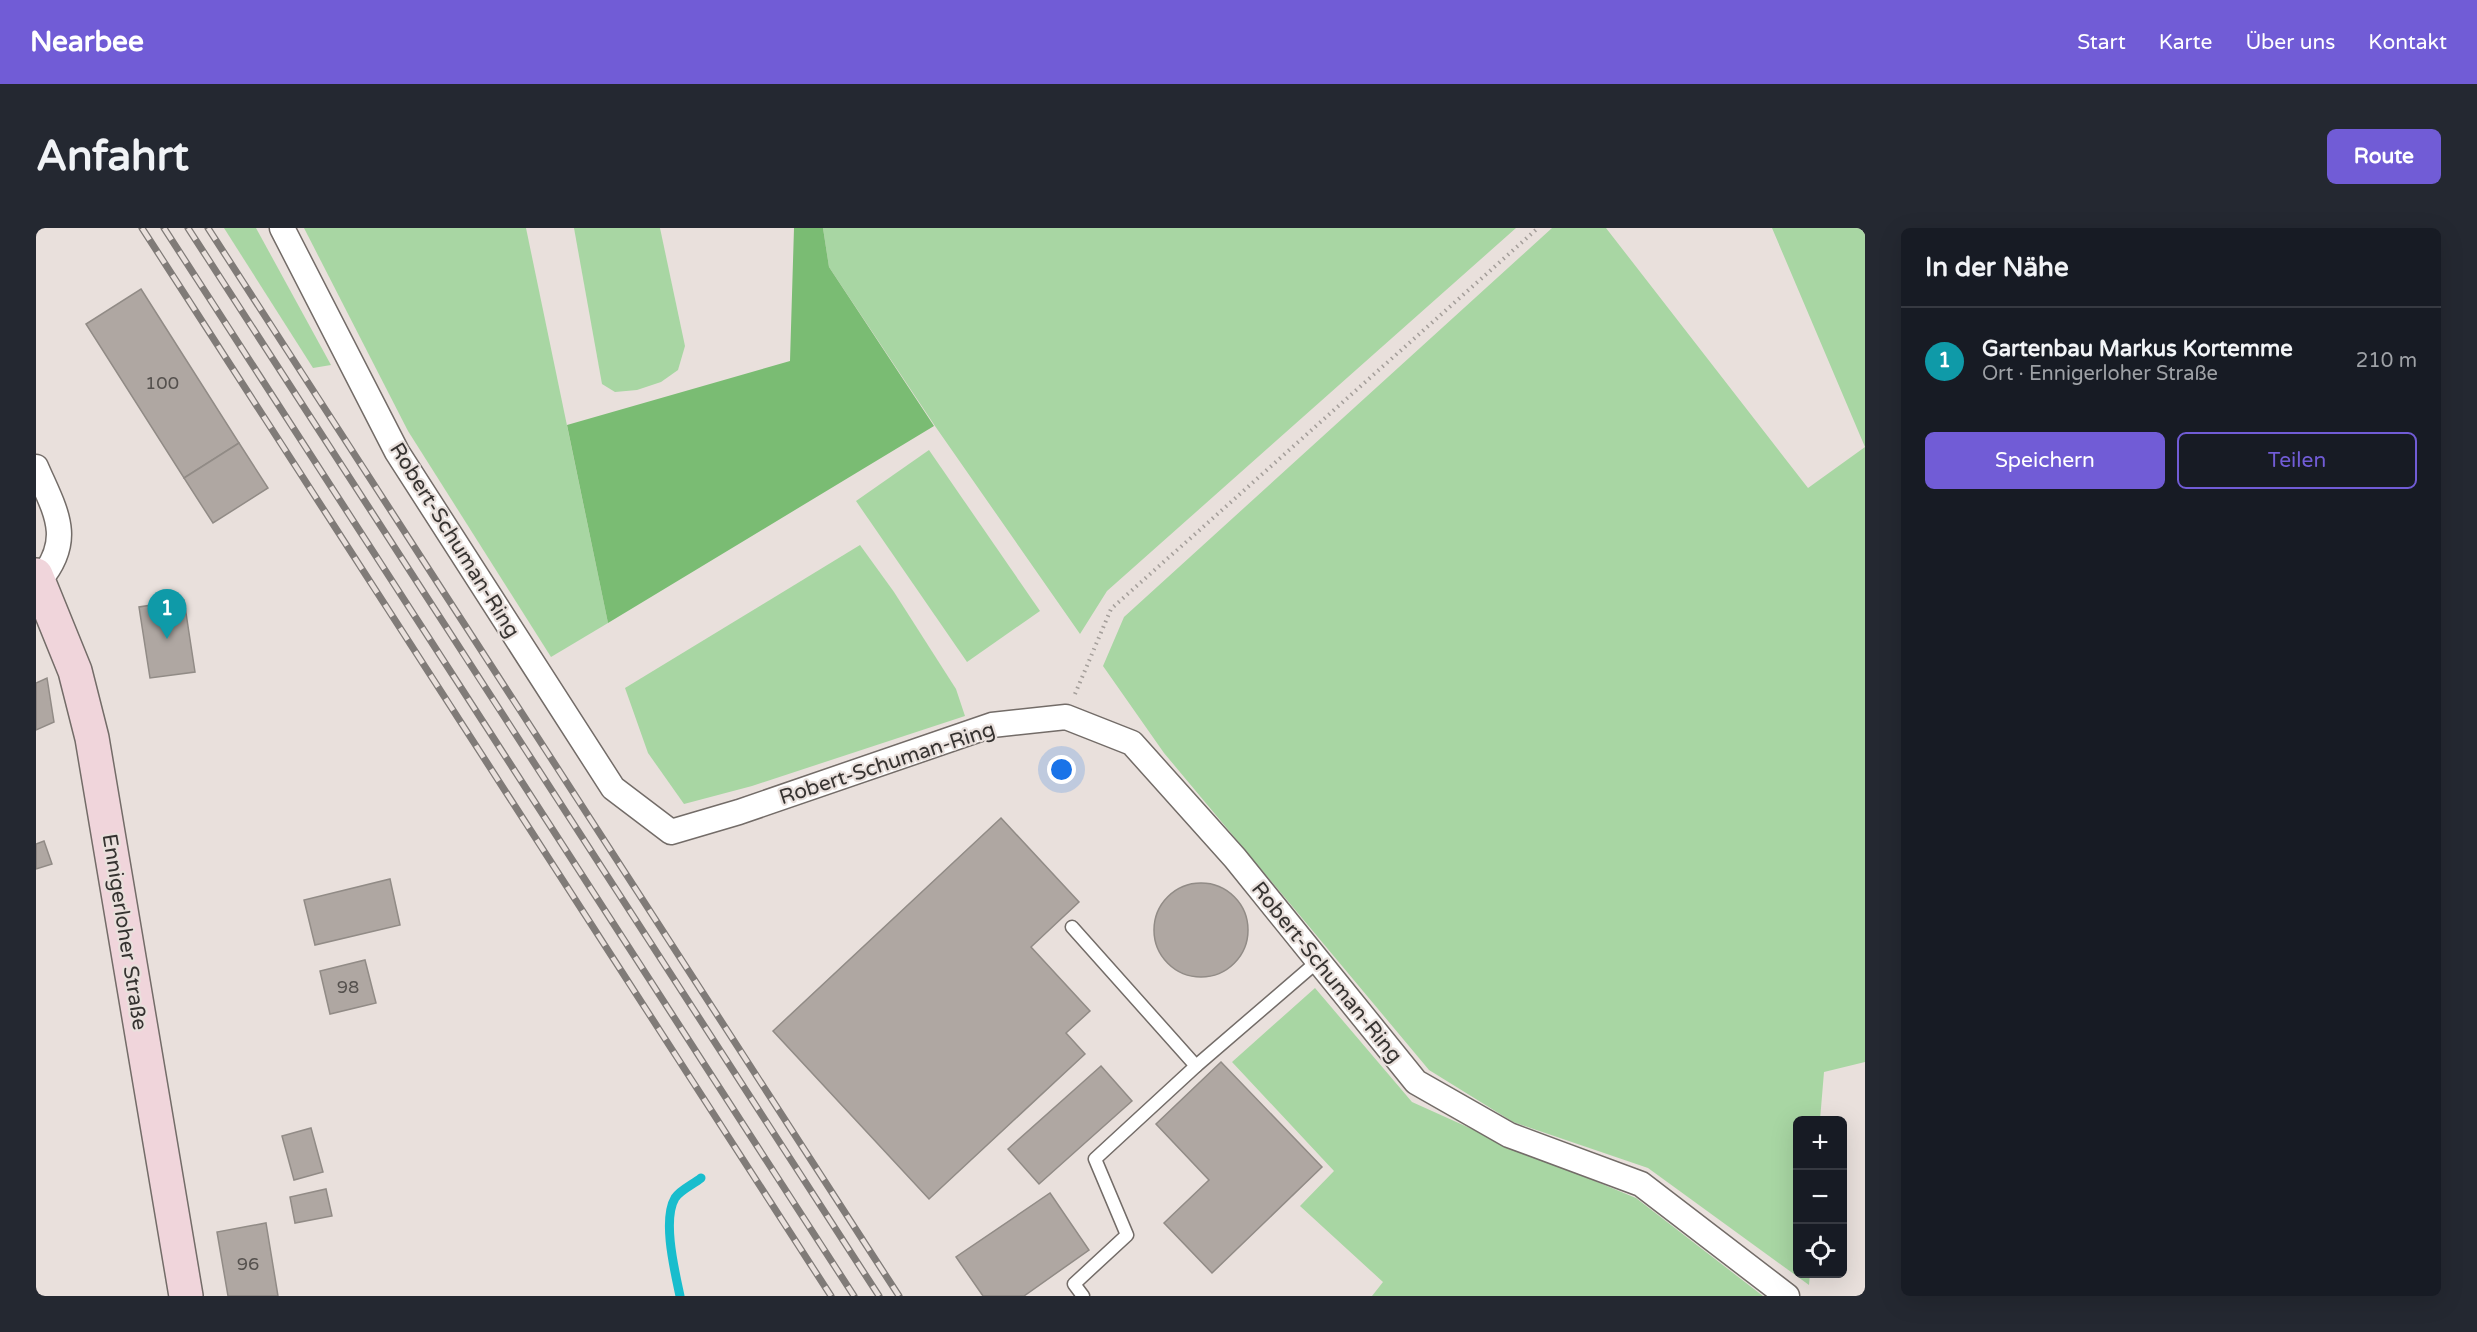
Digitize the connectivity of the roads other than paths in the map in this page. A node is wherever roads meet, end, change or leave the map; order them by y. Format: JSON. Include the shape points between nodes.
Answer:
{"nodes":[{"id":1,"x":282,"y":228,"type":"edge"},
{"id":2,"x":36,"y":467,"type":"edge"},
{"id":3,"x":37,"y":580,"type":"edge"},
{"id":4,"x":1072,"y":927,"type":"dead end"},
{"id":5,"x":1318,"y":961,"type":"junction"},
{"id":6,"x":1196,"y":1066,"type":"junction"},
{"id":7,"x":186,"y":1296,"type":"edge"},
{"id":8,"x":1083,"y":1296,"type":"edge"},
{"id":9,"x":1787,"y":1296,"type":"edge"}],
"edges":[{"from":1,"to":5,"type":"street","name":"Robert-Schuman-Ring","via":[[398,452],[613,788],[671,832],[992,725],[1066,717],[1132,743],[1235,858]]},
{"from":2,"to":3,"type":"street","via":[[57,514],[60,541],[53,565]]},
{"from":3,"to":7,"type":"main road","name":"Ennigerloher Straße","via":[[75,671],[93,738]]},
{"from":4,"to":6,"type":"lane"},
{"from":5,"to":6,"type":"lane"},
{"from":5,"to":9,"type":"street","name":"Robert-Schuman-Ring","via":[[1416,1082],[1509,1135],[1641,1184]]},
{"from":6,"to":8,"type":"lane","via":[[1095,1159],[1127,1235],[1074,1284]]}]}
